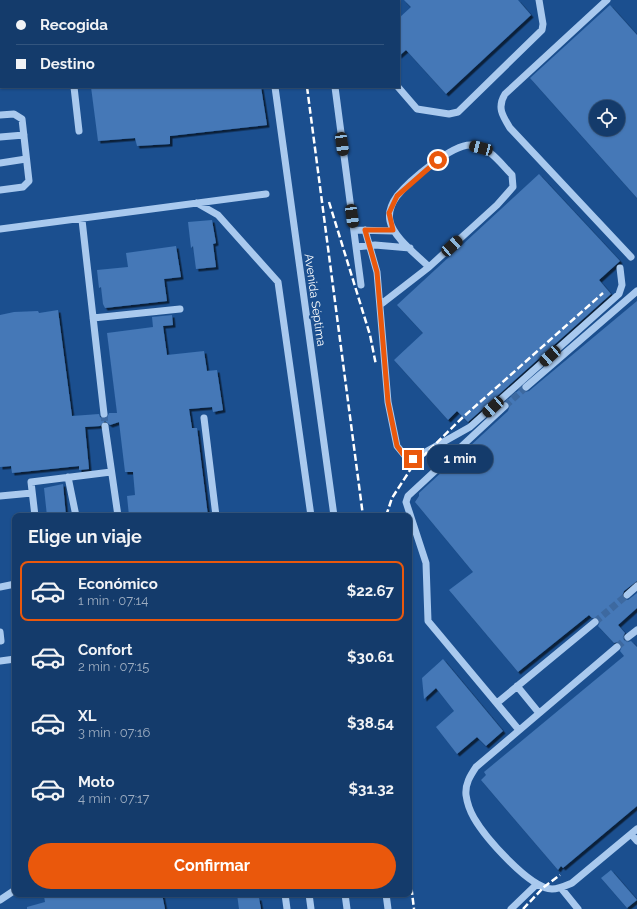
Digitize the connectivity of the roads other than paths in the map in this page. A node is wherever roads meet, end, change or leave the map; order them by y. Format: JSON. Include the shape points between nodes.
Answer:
{"nodes":[{"id":1,"x":539,"y":0,"type":"edge"},
{"id":2,"x":607,"y":0,"type":"edge"},
{"id":3,"x":74,"y":88,"type":"edge"},
{"id":4,"x":275,"y":88,"type":"edge"},
{"id":5,"x":335,"y":88,"type":"edge"},
{"id":6,"x":399,"y":88,"type":"edge"},
{"id":7,"x":0,"y":115,"type":"edge"},
{"id":8,"x":79,"y":131,"type":"dead end"},
{"id":9,"x":24,"y":135,"type":"junction"},
{"id":10,"x":0,"y":137,"type":"edge"},
{"id":11,"x":26,"y":159,"type":"junction"},
{"id":12,"x":0,"y":162,"type":"edge"},
{"id":13,"x":0,"y":190,"type":"edge"},
{"id":14,"x":266,"y":194,"type":"dead end"},
{"id":15,"x":197,"y":203,"type":"junction"},
{"id":16,"x":82,"y":220,"type":"junction"},
{"id":17,"x":0,"y":229,"type":"edge"},
{"id":18,"x":354,"y":230,"type":"junction"},
{"id":19,"x":365,"y":230,"type":"junction"},
{"id":20,"x":393,"y":230,"type":"junction"},
{"id":21,"x":368,"y":245,"type":"junction"},
{"id":22,"x":356,"y":247,"type":"junction"},
{"id":23,"x":410,"y":248,"type":"junction"},
{"id":24,"x":631,"y":257,"type":"dead end"},
{"id":25,"x":429,"y":267,"type":"junction"},
{"id":26,"x":620,"y":268,"type":"dead end"},
{"id":27,"x":361,"y":285,"type":"dead end"},
{"id":28,"x":637,"y":291,"type":"edge"},
{"id":29,"x":380,"y":305,"type":"junction"},
{"id":30,"x":180,"y":308,"type":"dead end"},
{"id":31,"x":93,"y":318,"type":"junction"},
{"id":32,"x":526,"y":387,"type":"tunnel mouth"},
{"id":33,"x":505,"y":406,"type":"tunnel mouth"},
{"id":34,"x":104,"y":414,"type":"tunnel mouth"},
{"id":35,"x":204,"y":418,"type":"dead end"},
{"id":36,"x":105,"y":426,"type":"tunnel mouth"},
{"id":37,"x":111,"y":472,"type":"junction"},
{"id":38,"x":68,"y":477,"type":"junction"},
{"id":39,"x":32,"y":493,"type":"junction"},
{"id":40,"x":0,"y":496,"type":"edge"},
{"id":41,"x":35,"y":513,"type":"edge"},
{"id":42,"x":75,"y":513,"type":"edge"},
{"id":43,"x":118,"y":513,"type":"edge"},
{"id":44,"x":216,"y":513,"type":"edge"},
{"id":45,"x":311,"y":513,"type":"edge"},
{"id":46,"x":334,"y":513,"type":"edge"},
{"id":47,"x":410,"y":513,"type":"edge"},
{"id":48,"x":412,"y":520,"type":"edge"},
{"id":49,"x":12,"y":585,"type":"edge"},
{"id":50,"x":637,"y":586,"type":"edge"},
{"id":51,"x":0,"y":587,"type":"edge"},
{"id":52,"x":627,"y":595,"type":"tunnel mouth"},
{"id":53,"x":595,"y":622,"type":"tunnel mouth"},
{"id":54,"x":637,"y":630,"type":"edge"},
{"id":55,"x":0,"y":632,"type":"edge"},
{"id":56,"x":628,"y":637,"type":"tunnel mouth"},
{"id":57,"x":1,"y":641,"type":"edge"},
{"id":58,"x":617,"y":647,"type":"tunnel mouth"},
{"id":59,"x":12,"y":659,"type":"edge"},
{"id":60,"x":0,"y":661,"type":"edge"},
{"id":61,"x":517,"y":686,"type":"junction"},
{"id":62,"x":497,"y":703,"type":"junction"},
{"id":63,"x":539,"y":713,"type":"junction"},
{"id":64,"x":519,"y":730,"type":"junction"},
{"id":65,"x":634,"y":831,"type":"edge"},
{"id":66,"x":637,"y":841,"type":"edge"},
{"id":67,"x":537,"y":884,"type":"junction"},
{"id":68,"x":561,"y":888,"type":"junction"},
{"id":69,"x":12,"y":892,"type":"edge"},
{"id":70,"x":285,"y":897,"type":"edge"},
{"id":71,"x":309,"y":897,"type":"edge"},
{"id":72,"x":345,"y":897,"type":"edge"},
{"id":73,"x":386,"y":897,"type":"edge"},
{"id":74,"x":0,"y":900,"type":"edge"},
{"id":75,"x":287,"y":909,"type":"edge"},
{"id":76,"x":311,"y":909,"type":"edge"},
{"id":77,"x":347,"y":909,"type":"edge"},
{"id":78,"x":388,"y":909,"type":"edge"},
{"id":79,"x":511,"y":909,"type":"edge"},
{"id":80,"x":578,"y":909,"type":"edge"}],
"edges":[{"from":1,"to":6,"type":"street","via":[[542,30],[458,112],[449,114],[417,109]]},
{"from":2,"to":24,"type":"street","via":[[505,94],[500,107],[510,128]]},
{"from":3,"to":8,"type":"street"},
{"from":4,"to":46,"type":"street","name":"Avenida Séptima"},
{"from":5,"to":18,"type":"street"},
{"from":7,"to":9,"type":"street","via":[[19,115],[24,124]]},
{"from":9,"to":10,"type":"street"},
{"from":9,"to":11,"type":"street"},
{"from":11,"to":12,"type":"street"},
{"from":11,"to":13,"type":"street","via":[[29,177],[27,184],[23,187]]},
{"from":14,"to":15,"type":"street"},
{"from":15,"to":16,"type":"street"},
{"from":15,"to":45,"type":"street","via":[[218,214],[278,282]]},
{"from":16,"to":17,"type":"street"},
{"from":16,"to":31,"type":"street"},
{"from":18,"to":19,"type":"street"},
{"from":18,"to":22,"type":"street"},
{"from":19,"to":20,"type":"street"},
{"from":19,"to":21,"type":"street"},
{"from":20,"to":23,"type":"street"},
{"from":20,"to":25,"type":"street","via":[[389,213],[397,196],[448,152],[472,145],[487,150],[512,175],[513,187],[509,194]]},
{"from":21,"to":22,"type":"street"},
{"from":21,"to":23,"type":"street"},
{"from":21,"to":29,"type":"street","via":[[377,272]]},
{"from":22,"to":27,"type":"street"},
{"from":23,"to":25,"type":"street"},
{"from":25,"to":29,"type":"street"},
{"from":26,"to":29,"type":"street","via":[[622,285],[619,294],[470,427],[413,459],[406,458],[397,446],[388,402]]},
{"from":28,"to":32,"type":"street"},
{"from":30,"to":31,"type":"street"},
{"from":31,"to":34,"type":"street"},
{"from":33,"to":47,"type":"street","via":[[408,496],[406,502]]},
{"from":35,"to":44,"type":"street"},
{"from":36,"to":37,"type":"street"},
{"from":37,"to":38,"type":"street"},
{"from":37,"to":43,"type":"street"},
{"from":38,"to":39,"type":"street","via":[[31,482]]},
{"from":38,"to":42,"type":"street"},
{"from":39,"to":40,"type":"street"},
{"from":39,"to":41,"type":"street"},
{"from":48,"to":62,"type":"street","via":[[426,563],[428,621]]},
{"from":49,"to":51,"type":"street"},
{"from":50,"to":52,"type":"street"},
{"from":53,"to":61,"type":"street"},
{"from":54,"to":56,"type":"street"},
{"from":55,"to":57,"type":"street"},
{"from":58,"to":63,"type":"street"},
{"from":59,"to":60,"type":"street"},
{"from":61,"to":62,"type":"street"},
{"from":61,"to":63,"type":"street"},
{"from":62,"to":64,"type":"street"},
{"from":63,"to":64,"type":"street"},
{"from":64,"to":67,"type":"street","via":[[476,767],[467,783],[466,794],[474,818],[486,835]]},
{"from":65,"to":66,"type":"street"},
{"from":65,"to":68,"type":"street","via":[[572,883]]},
{"from":67,"to":68,"type":"street","via":[[551,889]]},
{"from":67,"to":79,"type":"street"},
{"from":68,"to":80,"type":"street"},
{"from":69,"to":74,"type":"street"},
{"from":70,"to":75,"type":"street"},
{"from":71,"to":76,"type":"street"},
{"from":72,"to":77,"type":"street"},
{"from":73,"to":78,"type":"street"}]}
